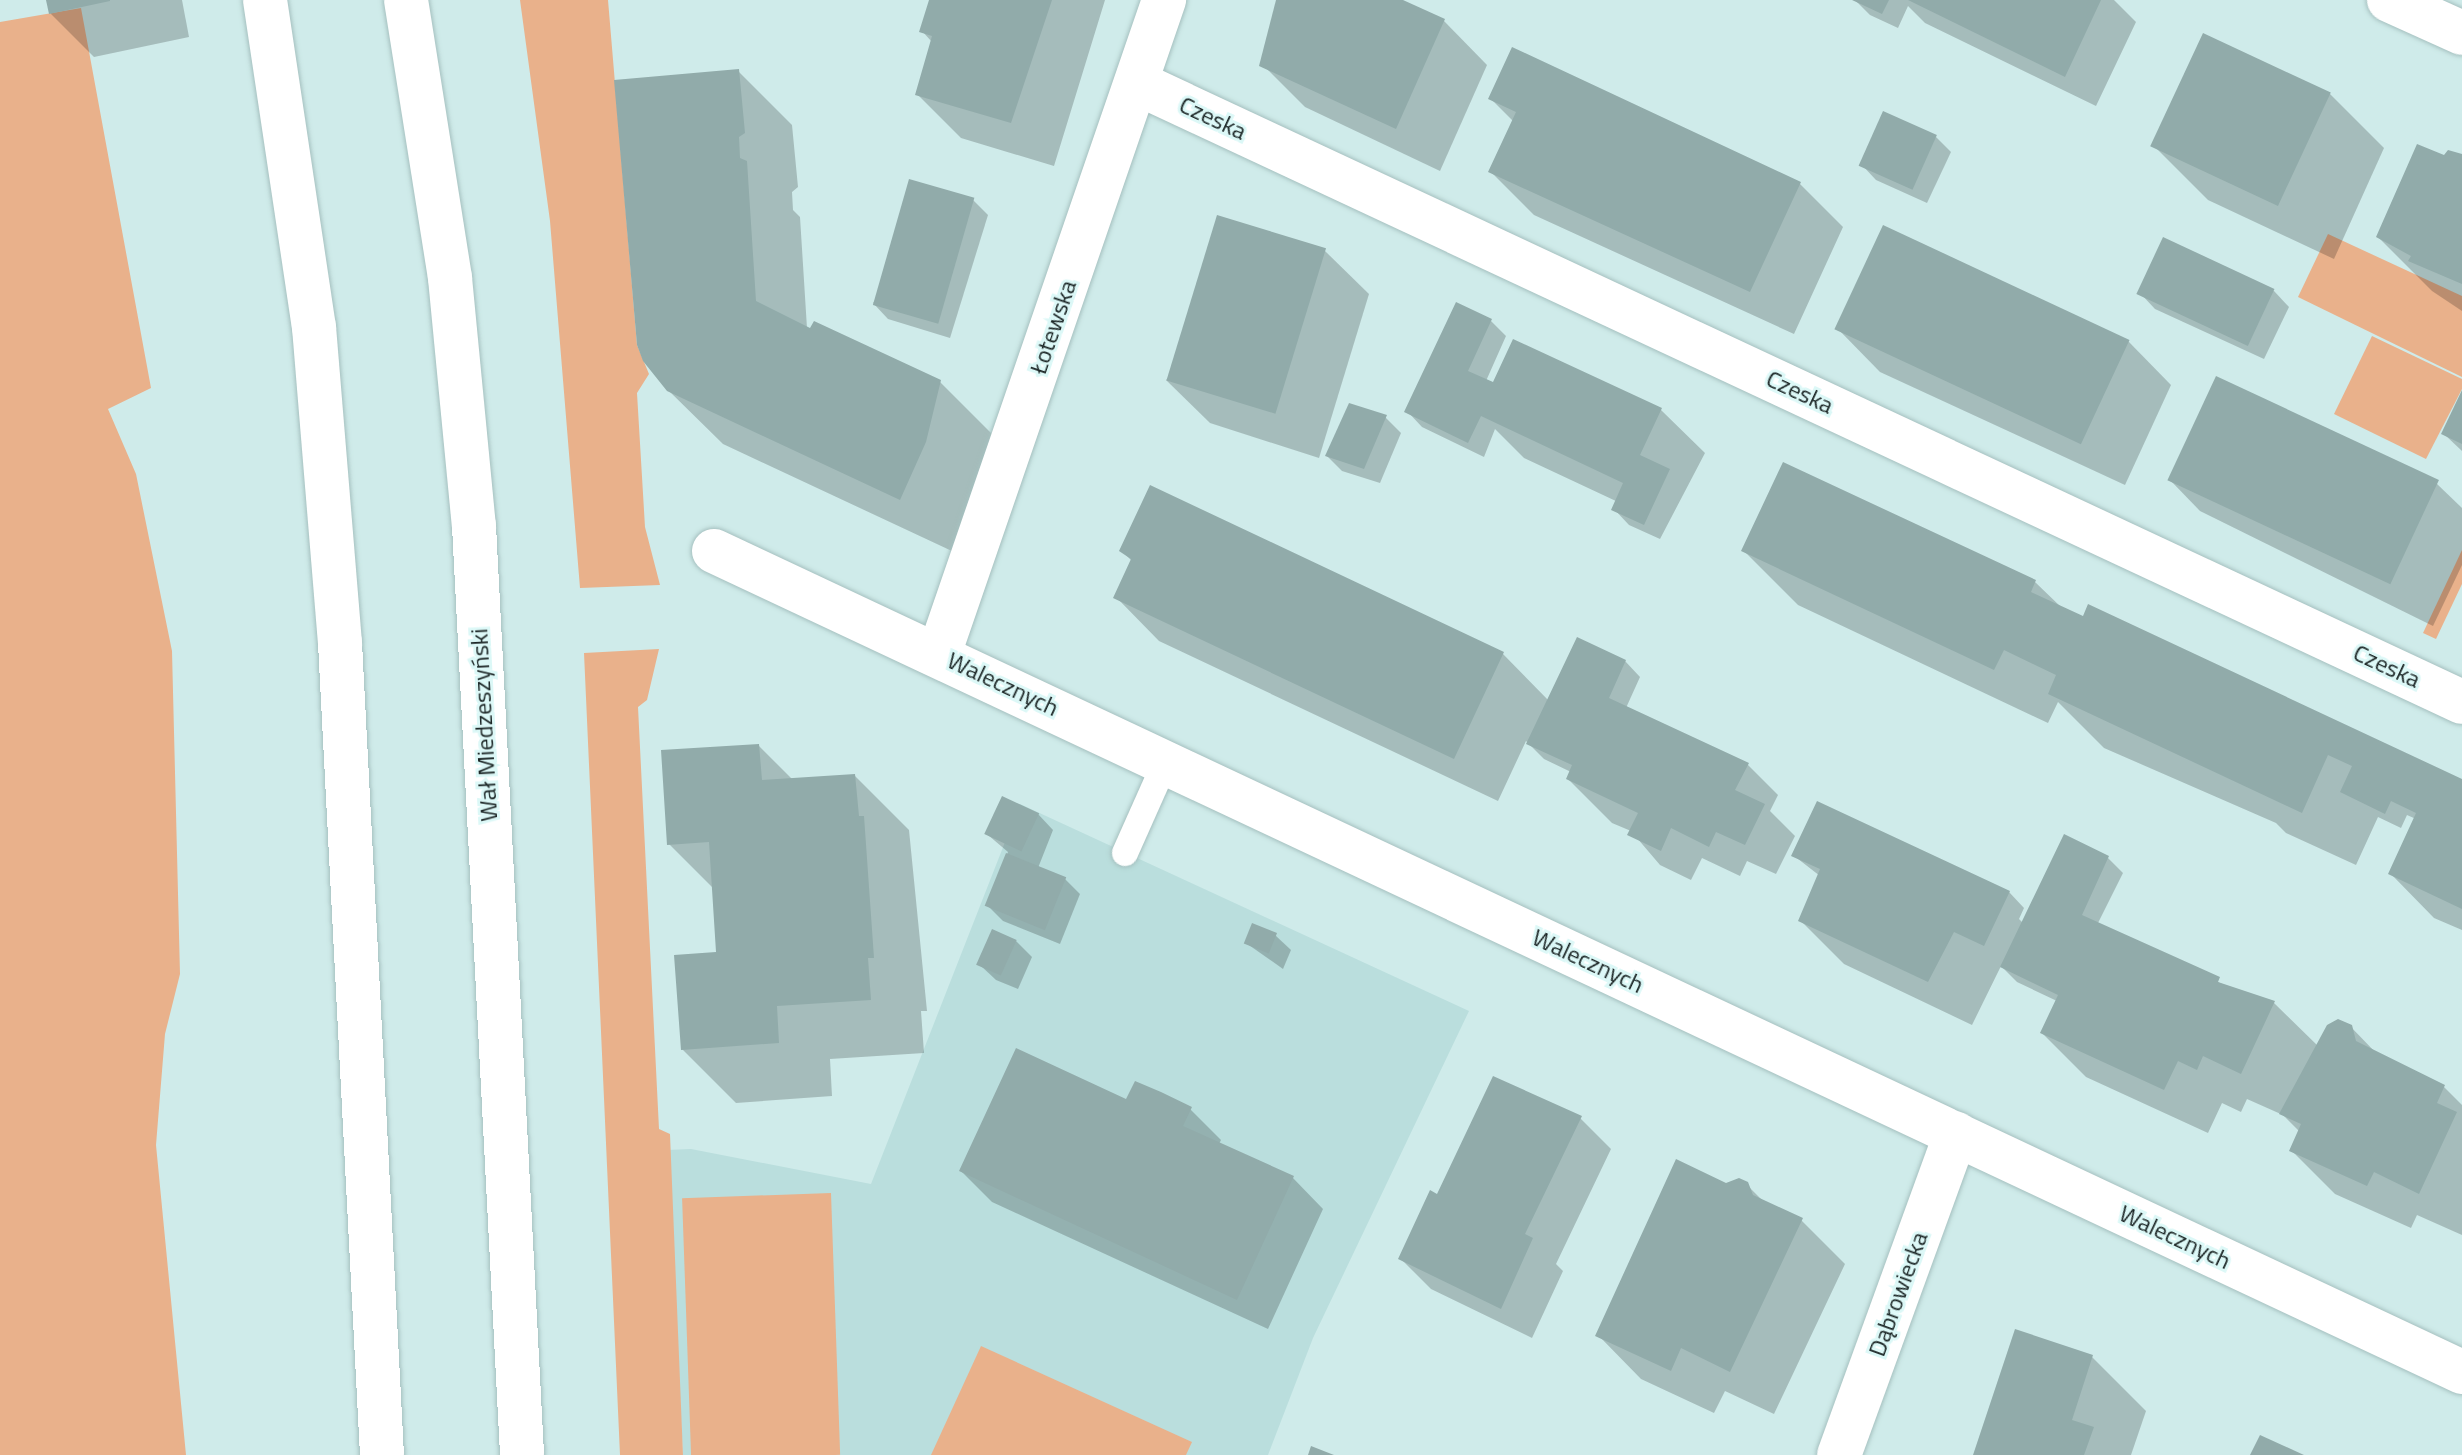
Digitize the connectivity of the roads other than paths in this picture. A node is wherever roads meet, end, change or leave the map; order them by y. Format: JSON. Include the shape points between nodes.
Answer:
{"nodes":[{"id":1,"x":265,"y":0,"type":"edge"},
{"id":2,"x":406,"y":0,"type":"edge"},
{"id":3,"x":1164,"y":0,"type":"edge"},
{"id":4,"x":2389,"y":0,"type":"edge"},
{"id":5,"x":2462,"y":33,"type":"edge"},
{"id":6,"x":1137,"y":83,"type":"junction"},
{"id":7,"x":714,"y":551,"type":"dead end"},
{"id":8,"x":939,"y":654,"type":"junction"},
{"id":9,"x":2462,"y":702,"type":"edge"},
{"id":10,"x":1166,"y":761,"type":"junction"},
{"id":11,"x":1125,"y":853,"type":"dead end"},
{"id":12,"x":1956,"y":1134,"type":"junction"},
{"id":13,"x":2462,"y":1372,"type":"edge"},
{"id":14,"x":382,"y":1455,"type":"edge"},
{"id":15,"x":522,"y":1455,"type":"edge"},
{"id":16,"x":1839,"y":1455,"type":"edge"}],
"edges":[{"from":1,"to":14,"type":"street","via":[[314,327],[340,643]]},
{"from":2,"to":15,"type":"street","name":"Wał Miedzeszyński","via":[[450,278],[474,526]]},
{"from":3,"to":6,"type":"street","name":"Łotewska"},
{"from":4,"to":5,"type":"street"},
{"from":6,"to":8,"type":"street","name":"Łotewska"},
{"from":6,"to":9,"type":"street","name":"Czeska"},
{"from":7,"to":8,"type":"street","name":"Walecznych"},
{"from":8,"to":10,"type":"street","name":"Walecznych"},
{"from":10,"to":11,"type":"lane"},
{"from":10,"to":12,"type":"street","name":"Walecznych"},
{"from":12,"to":13,"type":"street","name":"Walecznych"},
{"from":12,"to":16,"type":"street","name":"Dąbrowiecka"}]}
